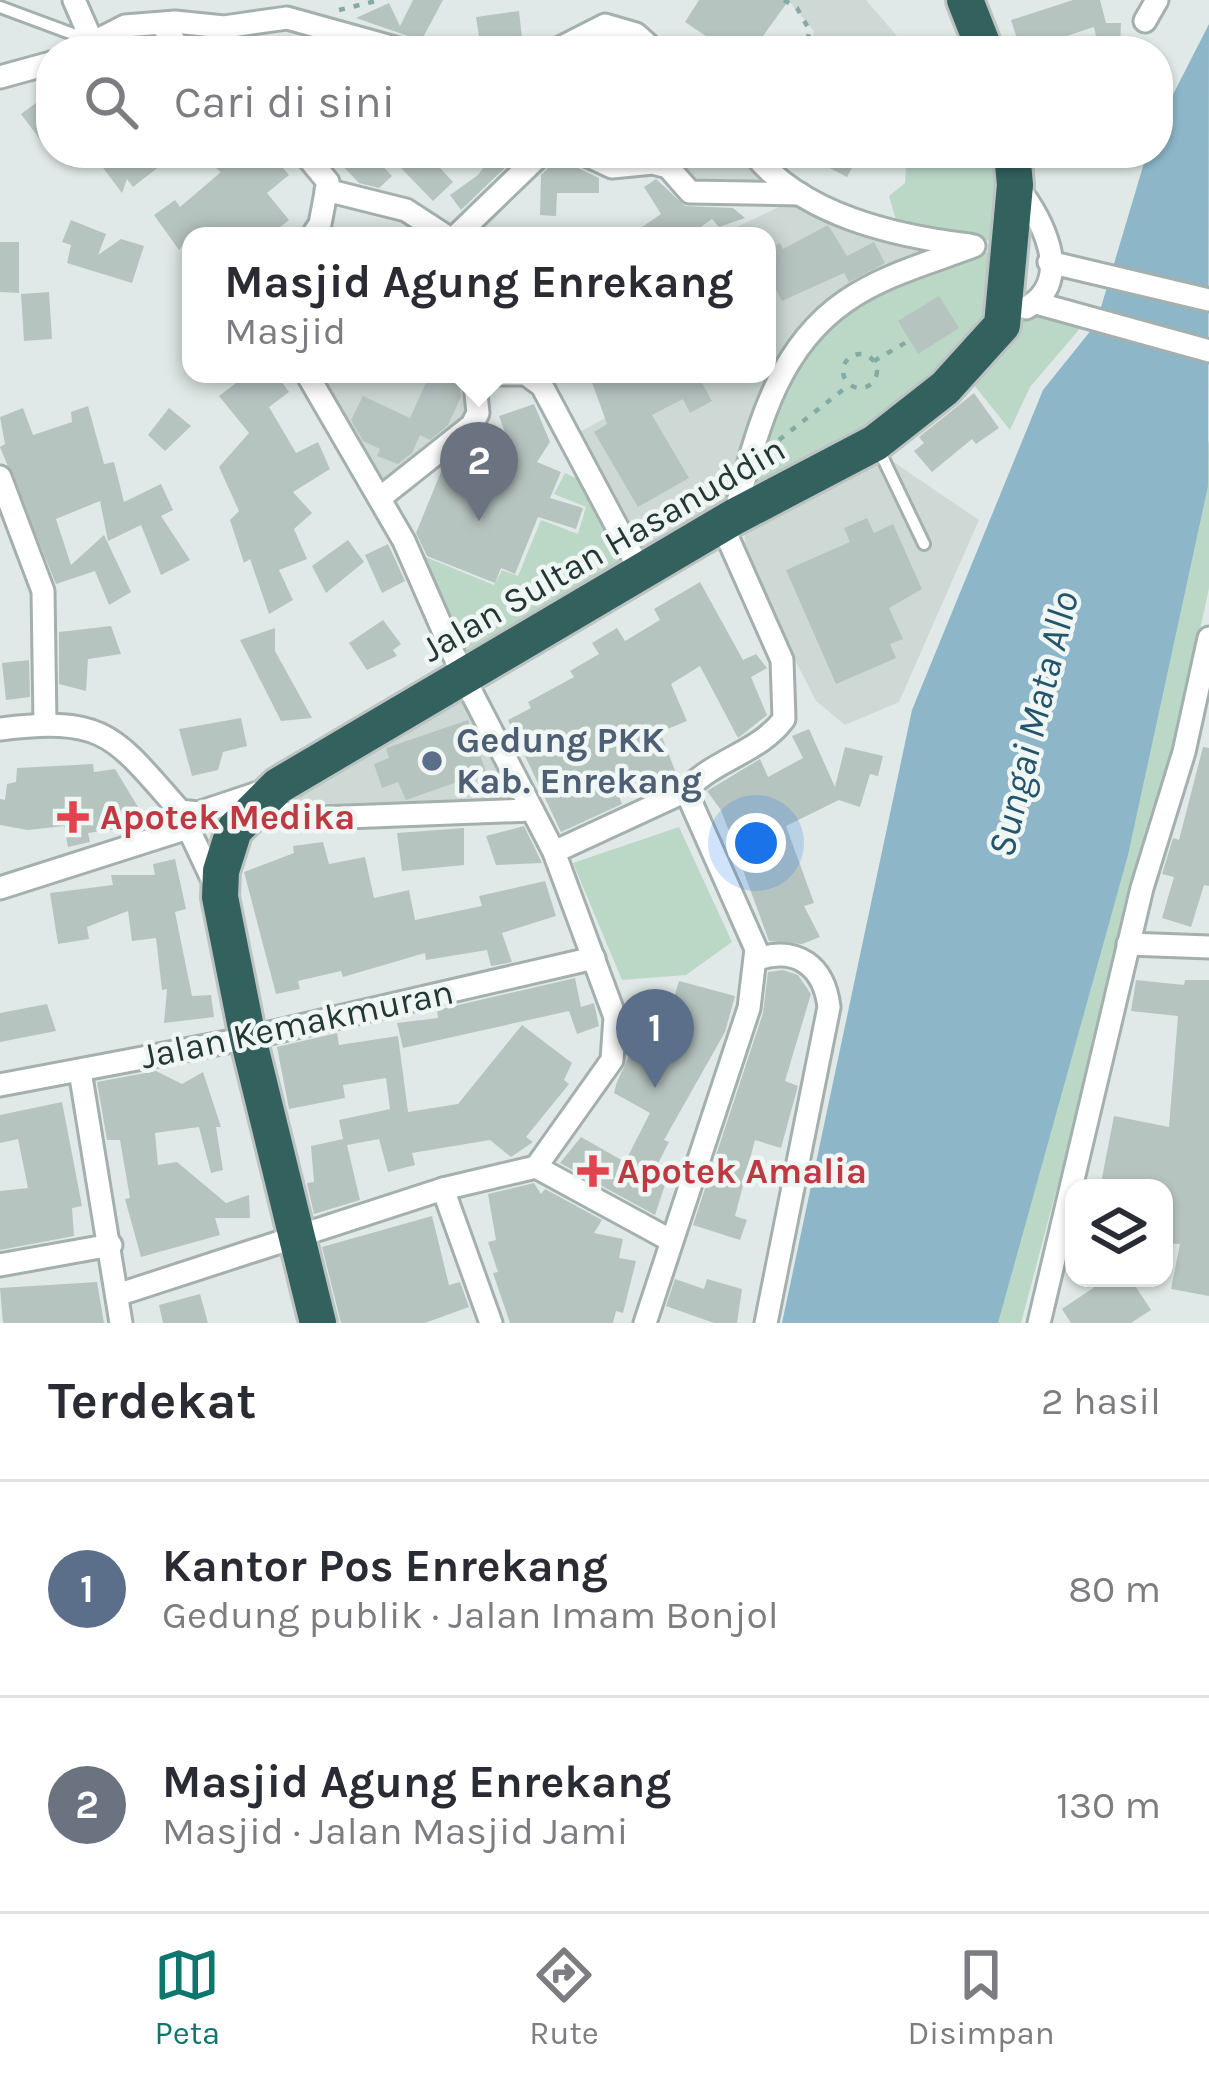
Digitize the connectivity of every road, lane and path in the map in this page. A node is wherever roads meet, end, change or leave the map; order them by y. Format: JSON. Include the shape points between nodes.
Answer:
{"nodes":[{"id":1,"x":74,"y":0,"type":"edge"},
{"id":2,"x":784,"y":0,"type":"edge"},
{"id":3,"x":965,"y":0,"type":"edge"},
{"id":4,"x":1157,"y":0,"type":"edge"},
{"id":5,"x":0,"y":7,"type":"edge"},
{"id":6,"x":1145,"y":21,"type":"dead end"},
{"id":7,"x":160,"y":24,"type":"junction"},
{"id":8,"x":62,"y":36,"type":"edge"},
{"id":9,"x":82,"y":36,"type":"edge"},
{"id":10,"x":104,"y":36,"type":"edge"},
{"id":11,"x":170,"y":36,"type":"edge"},
{"id":12,"x":351,"y":36,"type":"edge"},
{"id":13,"x":585,"y":36,"type":"edge"},
{"id":14,"x":638,"y":36,"type":"edge"},
{"id":15,"x":808,"y":36,"type":"edge"},
{"id":16,"x":979,"y":36,"type":"edge"},
{"id":17,"x":36,"y":67,"type":"edge"},
{"id":18,"x":0,"y":77,"type":"edge"},
{"id":19,"x":321,"y":168,"type":"edge"},
{"id":20,"x":526,"y":168,"type":"edge"},
{"id":21,"x":669,"y":168,"type":"edge"},
{"id":22,"x":770,"y":168,"type":"edge"},
{"id":23,"x":1014,"y":169,"type":"edge"},
{"id":24,"x":326,"y":190,"type":"junction"},
{"id":25,"x":800,"y":194,"type":"junction"},
{"id":26,"x":318,"y":227,"type":"edge"},
{"id":27,"x":432,"y":227,"type":"edge"},
{"id":28,"x":465,"y":227,"type":"edge"},
{"id":29,"x":990,"y":249,"type":"junction"},
{"id":30,"x":1049,"y":262,"type":"junction"},
{"id":31,"x":1209,"y":300,"type":"edge"},
{"id":32,"x":1036,"y":302,"type":"junction"},
{"id":33,"x":1002,"y":325,"type":"junction"},
{"id":34,"x":910,"y":340,"type":"dead end"},
{"id":35,"x":1209,"y":351,"type":"edge"},
{"id":36,"x":874,"y":361,"type":"junction"},
{"id":37,"x":312,"y":383,"type":"edge"},
{"id":38,"x":476,"y":383,"type":"edge"},
{"id":39,"x":538,"y":383,"type":"edge"},
{"id":40,"x":849,"y":385,"type":"junction"},
{"id":41,"x":875,"y":443,"type":"junction"},
{"id":42,"x":752,"y":452,"type":"junction"},
{"id":43,"x":0,"y":477,"type":"edge"},
{"id":44,"x":380,"y":498,"type":"junction"},
{"id":45,"x":728,"y":521,"type":"junction"},
{"id":46,"x":924,"y":544,"type":"dead end"},
{"id":47,"x":641,"y":572,"type":"junction"},
{"id":48,"x":1209,"y":638,"type":"edge"},
{"id":49,"x":464,"y":678,"type":"junction"},
{"id":50,"x":45,"y":723,"type":"junction"},
{"id":51,"x":0,"y":729,"type":"edge"},
{"id":52,"x":686,"y":791,"type":"junction"},
{"id":53,"x":254,"y":809,"type":"junction"},
{"id":54,"x":530,"y":810,"type":"junction"},
{"id":55,"x":184,"y":820,"type":"junction"},
{"id":56,"x":554,"y":852,"type":"junction"},
{"id":57,"x":0,"y":888,"type":"edge"},
{"id":58,"x":220,"y":897,"type":"junction"},
{"id":59,"x":1129,"y":944,"type":"junction"},
{"id":60,"x":1209,"y":947,"type":"edge"},
{"id":61,"x":594,"y":958,"type":"junction"},
{"id":62,"x":757,"y":959,"type":"junction"},
{"id":63,"x":248,"y":1038,"type":"junction"},
{"id":64,"x":80,"y":1071,"type":"junction"},
{"id":65,"x":0,"y":1085,"type":"edge"},
{"id":66,"x":536,"y":1167,"type":"junction"},
{"id":67,"x":443,"y":1189,"type":"junction"},
{"id":68,"x":300,"y":1236,"type":"junction"},
{"id":69,"x":670,"y":1240,"type":"junction"},
{"id":70,"x":111,"y":1246,"type":"junction"},
{"id":71,"x":0,"y":1265,"type":"edge"},
{"id":72,"x":117,"y":1295,"type":"junction"},
{"id":73,"x":122,"y":1323,"type":"edge"},
{"id":74,"x":318,"y":1323,"type":"edge"},
{"id":75,"x":491,"y":1323,"type":"edge"},
{"id":76,"x":644,"y":1323,"type":"edge"},
{"id":77,"x":766,"y":1323,"type":"edge"},
{"id":78,"x":1039,"y":1323,"type":"edge"}],
"edges":[{"from":1,"to":9,"type":"street"},
{"from":2,"to":15,"type":"path","via":[[797,8]]},
{"from":3,"to":16,"type":"highway"},
{"from":4,"to":6,"type":"street"},
{"from":5,"to":8,"type":"lane"},
{"from":7,"to":10,"type":"street"},
{"from":7,"to":11,"type":"street"},
{"from":7,"to":12,"type":"street","via":[[224,27],[286,18]]},
{"from":13,"to":14,"type":"street","via":[[605,26]]},
{"from":17,"to":18,"type":"street"},
{"from":19,"to":24,"type":"street"},
{"from":20,"to":28,"type":"street"},
{"from":21,"to":25,"type":"street","via":[[690,191]]},
{"from":22,"to":25,"type":"street"},
{"from":23,"to":29,"type":"highway"},
{"from":23,"to":30,"type":"street","via":[[1045,222]]},
{"from":24,"to":26,"type":"street"},
{"from":24,"to":27,"type":"street","via":[[406,210]]},
{"from":25,"to":29,"type":"street","via":[[885,230]]},
{"from":29,"to":33,"type":"highway"},
{"from":29,"to":42,"type":"street","via":[[845,301],[782,372]]},
{"from":30,"to":31,"type":"street"},
{"from":30,"to":32,"type":"street"},
{"from":32,"to":33,"type":"street","name":"Jalan Sultan Hasanuddin"},
{"from":32,"to":35,"type":"street"},
{"from":33,"to":41,"type":"highway","name":"Jalan Sultan Hasanuddin","via":[[945,388]]},
{"from":34,"to":36,"type":"path"},
{"from":36,"to":40,"type":"path","via":[[870,386]]},
{"from":36,"to":40,"type":"path","via":[[850,356],[843,376]]},
{"from":37,"to":44,"type":"street"},
{"from":38,"to":44,"type":"street","via":[[472,425]]},
{"from":39,"to":47,"type":"street"},
{"from":40,"to":42,"type":"path"},
{"from":41,"to":45,"type":"highway","name":"Jalan Sultan Hasanuddin"},
{"from":41,"to":46,"type":"lane"},
{"from":42,"to":45,"type":"street"},
{"from":43,"to":50,"type":"street","via":[[43,591]]},
{"from":44,"to":49,"type":"street"},
{"from":45,"to":47,"type":"highway","name":"Jalan Sultan Hasanuddin"},
{"from":45,"to":52,"type":"street","via":[[782,660],[784,719]]},
{"from":47,"to":49,"type":"highway","name":"Jalan Sultan Hasanuddin"},
{"from":48,"to":59,"type":"street"},
{"from":49,"to":53,"type":"highway","name":"Jalan Sultan Hasanuddin"},
{"from":49,"to":54,"type":"street"},
{"from":50,"to":51,"type":"street"},
{"from":50,"to":55,"type":"street","via":[[105,733]]},
{"from":52,"to":56,"type":"street"},
{"from":52,"to":62,"type":"street"},
{"from":53,"to":54,"type":"street","via":[[320,818]]},
{"from":53,"to":55,"type":"street"},
{"from":53,"to":58,"type":"highway","via":[[221,871]]},
{"from":54,"to":56,"type":"street"},
{"from":55,"to":57,"type":"street"},
{"from":55,"to":58,"type":"street"},
{"from":56,"to":61,"type":"street"},
{"from":58,"to":63,"type":"highway"},
{"from":59,"to":60,"type":"street"},
{"from":59,"to":78,"type":"street"},
{"from":61,"to":63,"type":"street","name":"Jalan Kemakmuran"},
{"from":61,"to":66,"type":"street","via":[[615,1017],[612,1060]]},
{"from":62,"to":69,"type":"street","via":[[749,1008]]},
{"from":62,"to":77,"type":"street","via":[[791,954],[808,962],[829,1007]]},
{"from":63,"to":64,"type":"street","name":"Jalan Kemakmuran"},
{"from":63,"to":68,"type":"highway"},
{"from":64,"to":65,"type":"street","name":"Jalan Kemakmuran"},
{"from":64,"to":70,"type":"street"},
{"from":66,"to":67,"type":"street"},
{"from":66,"to":69,"type":"street"},
{"from":67,"to":68,"type":"street"},
{"from":67,"to":75,"type":"street"},
{"from":68,"to":72,"type":"street"},
{"from":68,"to":74,"type":"highway"},
{"from":69,"to":76,"type":"street"},
{"from":70,"to":71,"type":"street"},
{"from":70,"to":72,"type":"street"},
{"from":72,"to":73,"type":"street"}]}
